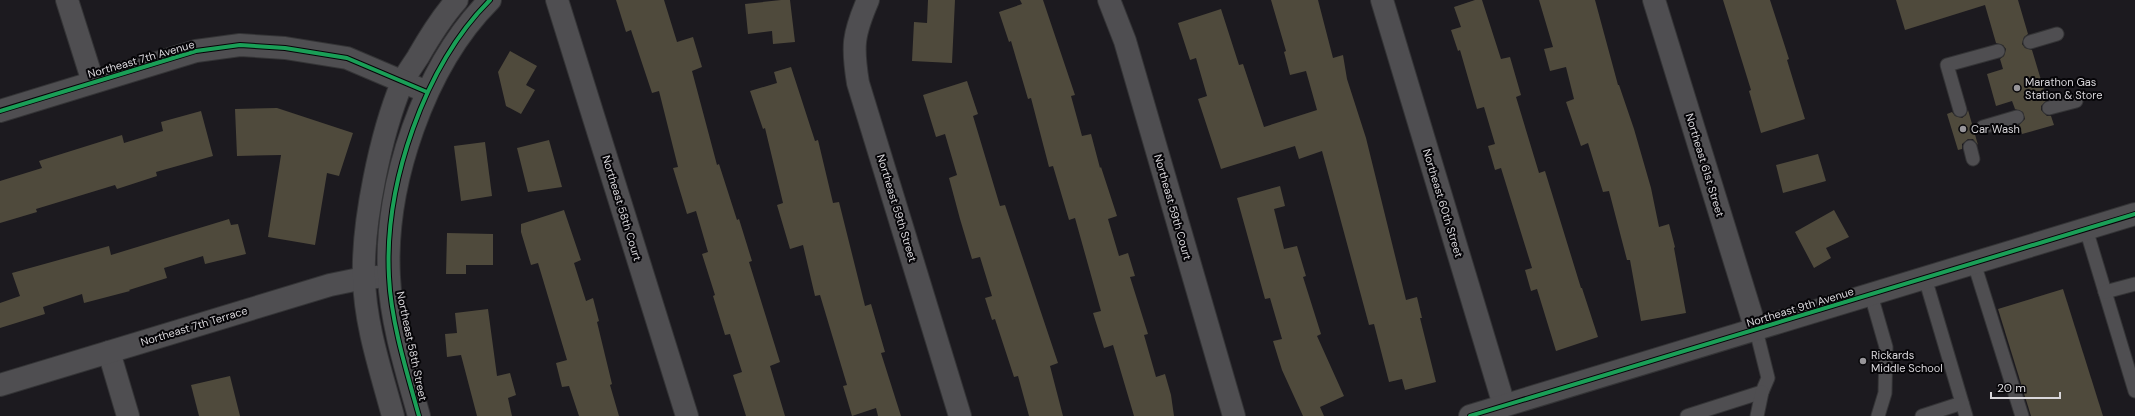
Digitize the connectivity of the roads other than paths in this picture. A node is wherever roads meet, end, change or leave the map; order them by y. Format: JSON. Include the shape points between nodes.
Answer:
{"nodes":[{"id":1,"x":67,"y":0,"type":"edge"},
{"id":2,"x":457,"y":0,"type":"edge"},
{"id":3,"x":490,"y":0,"type":"edge"},
{"id":4,"x":557,"y":0,"type":"edge"},
{"id":5,"x":868,"y":0,"type":"edge"},
{"id":6,"x":1109,"y":0,"type":"edge"},
{"id":7,"x":1382,"y":0,"type":"edge"},
{"id":8,"x":1654,"y":0,"type":"edge"},
{"id":9,"x":2057,"y":34,"type":"dead end"},
{"id":10,"x":2030,"y":42,"type":"dead end"},
{"id":11,"x":1998,"y":51,"type":"dead end"},
{"id":12,"x":93,"y":82,"type":"junction"},
{"id":13,"x":402,"y":82,"type":"junction"},
{"id":14,"x":427,"y":92,"type":"junction"},
{"id":15,"x":2076,"y":101,"type":"dead end"},
{"id":16,"x":2049,"y":108,"type":"dead end"},
{"id":17,"x":1960,"y":110,"type":"dead end"},
{"id":18,"x":0,"y":111,"type":"edge"},
{"id":19,"x":2017,"y":117,"type":"dead end"},
{"id":20,"x":1983,"y":127,"type":"dead end"},
{"id":21,"x":2135,"y":214,"type":"edge"},
{"id":22,"x":2086,"y":229,"type":"junction"},
{"id":23,"x":1974,"y":263,"type":"junction"},
{"id":24,"x":389,"y":277,"type":"junction"},
{"id":25,"x":364,"y":278,"type":"junction"},
{"id":26,"x":1925,"y":278,"type":"junction"},
{"id":27,"x":2135,"y":284,"type":"edge"},
{"id":28,"x":2105,"y":292,"type":"junction"},
{"id":29,"x":1871,"y":295,"type":"junction"},
{"id":30,"x":1756,"y":330,"type":"junction"},
{"id":31,"x":109,"y":352,"type":"junction"},
{"id":32,"x":0,"y":385,"type":"edge"},
{"id":33,"x":2135,"y":391,"type":"edge"},
{"id":34,"x":1762,"y":392,"type":"junction"},
{"id":35,"x":1504,"y":405,"type":"junction"},
{"id":36,"x":1964,"y":410,"type":"edge"},
{"id":37,"x":128,"y":416,"type":"edge"},
{"id":38,"x":393,"y":416,"type":"edge"},
{"id":39,"x":419,"y":416,"type":"edge"},
{"id":40,"x":687,"y":416,"type":"edge"},
{"id":41,"x":960,"y":416,"type":"edge"},
{"id":42,"x":1234,"y":416,"type":"edge"},
{"id":43,"x":1470,"y":416,"type":"edge"},
{"id":44,"x":1687,"y":416,"type":"edge"},
{"id":45,"x":1757,"y":416,"type":"edge"},
{"id":46,"x":1878,"y":416,"type":"edge"},
{"id":47,"x":1922,"y":416,"type":"edge"},
{"id":48,"x":2022,"y":416,"type":"edge"}],
"edges":[{"from":1,"to":12,"type":"street"},
{"from":2,"to":13,"type":"street","via":[[439,21]]},
{"from":3,"to":14,"type":"street","via":[[459,39]]},
{"from":4,"to":40,"type":"street","name":"Northeast 58th Court"},
{"from":5,"to":41,"type":"street","name":"Northeast 59th Street","via":[[857,24],[853,53],[858,83]]},
{"from":6,"to":42,"type":"street","name":"Northeast 59th Court","via":[[1125,41]]},
{"from":7,"to":35,"type":"street","name":"Northeast 60th Street"},
{"from":8,"to":30,"type":"street","name":"Northeast 61st Street"},
{"from":9,"to":10,"type":"lane"},
{"from":11,"to":17,"type":"lane","via":[[1947,65]]},
{"from":12,"to":13,"type":"street","name":"Northeast 7th Avenue","via":[[196,51],[240,45],[285,48],[347,58]]},
{"from":12,"to":18,"type":"street","name":"Northeast 7th Avenue"},
{"from":13,"to":14,"type":"street","name":"Northeast 7th Avenue"},
{"from":13,"to":25,"type":"street","via":[[373,191],[366,239]]},
{"from":14,"to":24,"type":"street","name":"Northeast 58th Street","via":[[408,142],[396,193]]},
{"from":15,"to":16,"type":"lane"},
{"from":19,"to":20,"type":"lane"},
{"from":21,"to":22,"type":"street","name":"Northeast 9th Avenue"},
{"from":22,"to":23,"type":"street","name":"Northeast 9th Avenue"},
{"from":22,"to":28,"type":"lane"},
{"from":23,"to":26,"type":"street","name":"Northeast 9th Avenue"},
{"from":23,"to":48,"type":"lane"},
{"from":24,"to":25,"type":"street","name":"Northeast 7th Terrace"},
{"from":24,"to":39,"type":"street","name":"Northeast 58th Street","via":[[396,324]]},
{"from":25,"to":31,"type":"street","name":"Northeast 7th Terrace","via":[[330,285]]},
{"from":25,"to":38,"type":"street","via":[[367,313]]},
{"from":26,"to":29,"type":"street","name":"Northeast 9th Avenue"},
{"from":26,"to":36,"type":"lane"},
{"from":27,"to":28,"type":"lane"},
{"from":28,"to":33,"type":"lane"},
{"from":29,"to":30,"type":"street","name":"Northeast 9th Avenue"},
{"from":29,"to":46,"type":"lane","via":[[1886,347],[1885,393]]},
{"from":30,"to":34,"type":"lane","via":[[1768,378]]},
{"from":30,"to":35,"type":"street","name":"Northeast 9th Avenue"},
{"from":31,"to":32,"type":"street","name":"Northeast 7th Terrace"},
{"from":31,"to":37,"type":"street"},
{"from":34,"to":44,"type":"lane"},
{"from":34,"to":45,"type":"lane"},
{"from":35,"to":43,"type":"street","name":"Northeast 9th Avenue"},
{"from":36,"to":47,"type":"lane"}]}
